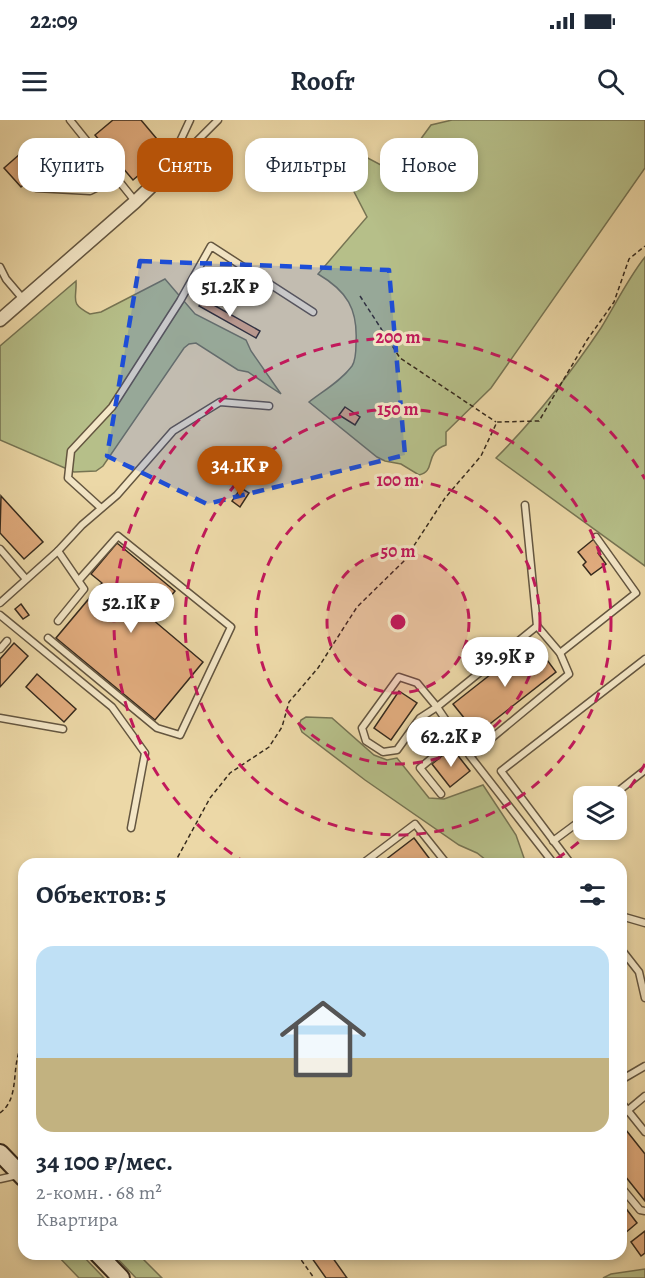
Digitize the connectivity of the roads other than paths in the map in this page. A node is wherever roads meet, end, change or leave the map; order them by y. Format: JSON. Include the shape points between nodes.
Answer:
{"nodes":[{"id":1,"x":70,"y":120,"type":"edge"},
{"id":2,"x":190,"y":120,"type":"edge"},
{"id":3,"x":218,"y":120,"type":"edge"},
{"id":4,"x":84,"y":138,"type":"edge"},
{"id":5,"x":182,"y":138,"type":"edge"},
{"id":6,"x":200,"y":138,"type":"edge"},
{"id":7,"x":125,"y":189,"type":"edge"},
{"id":8,"x":145,"y":192,"type":"edge"},
{"id":9,"x":135,"y":202,"type":"junction"},
{"id":10,"x":0,"y":267,"type":"edge"},
{"id":11,"x":24,"y":300,"type":"junction"},
{"id":12,"x":313,"y":312,"type":"dead end"},
{"id":13,"x":0,"y":320,"type":"edge"},
{"id":14,"x":269,"y":406,"type":"dead end"},
{"id":15,"x":525,"y":505,"type":"dead end"},
{"id":16,"x":101,"y":508,"type":"junction"},
{"id":17,"x":596,"y":537,"type":"dead end"},
{"id":18,"x":0,"y":549,"type":"edge"},
{"id":19,"x":58,"y":551,"type":"junction"},
{"id":20,"x":26,"y":579,"type":"junction"},
{"id":21,"x":79,"y":580,"type":"junction"},
{"id":22,"x":0,"y":603,"type":"edge"},
{"id":23,"x":0,"y":615,"type":"edge"},
{"id":24,"x":58,"y":621,"type":"dead end"},
{"id":25,"x":537,"y":626,"type":"junction"},
{"id":26,"x":48,"y":638,"type":"dead end"},
{"id":27,"x":7,"y":641,"type":"dead end"},
{"id":28,"x":0,"y":649,"type":"edge"},
{"id":29,"x":560,"y":653,"type":"junction"},
{"id":30,"x":645,"y":659,"type":"edge"},
{"id":31,"x":437,"y":707,"type":"junction"},
{"id":32,"x":0,"y":718,"type":"edge"},
{"id":33,"x":63,"y":729,"type":"dead end"},
{"id":34,"x":457,"y":737,"type":"junction"},
{"id":35,"x":470,"y":756,"type":"junction"},
{"id":36,"x":645,"y":770,"type":"edge"},
{"id":37,"x":625,"y":786,"type":"edge"},
{"id":38,"x":441,"y":794,"type":"dead end"},
{"id":39,"x":573,"y":826,"type":"edge"},
{"id":40,"x":131,"y":828,"type":"dead end"},
{"id":41,"x":553,"y":841,"type":"junction"},
{"id":42,"x":370,"y":858,"type":"edge"},
{"id":43,"x":442,"y":858,"type":"edge"},
{"id":44,"x":549,"y":858,"type":"edge"},
{"id":45,"x":566,"y":858,"type":"edge"},
{"id":46,"x":627,"y":918,"type":"edge"},
{"id":47,"x":645,"y":923,"type":"edge"},
{"id":48,"x":627,"y":957,"type":"edge"},
{"id":49,"x":645,"y":998,"type":"edge"},
{"id":50,"x":645,"y":1066,"type":"edge"},
{"id":51,"x":627,"y":1076,"type":"edge"},
{"id":52,"x":645,"y":1096,"type":"edge"},
{"id":53,"x":628,"y":1110,"type":"joint"},
{"id":54,"x":645,"y":1132,"type":"edge"},
{"id":55,"x":0,"y":1153,"type":"edge"},
{"id":56,"x":18,"y":1171,"type":"edge"},
{"id":57,"x":18,"y":1177,"type":"edge"},
{"id":58,"x":0,"y":1179,"type":"edge"},
{"id":59,"x":627,"y":1194,"type":"edge"},
{"id":60,"x":645,"y":1211,"type":"edge"},
{"id":61,"x":104,"y":1260,"type":"edge"},
{"id":62,"x":121,"y":1278,"type":"edge"}],
"edges":[{"from":1,"to":4,"type":"lane"},
{"from":2,"to":5,"type":"lane"},
{"from":3,"to":6,"type":"lane"},
{"from":7,"to":9,"type":"lane"},
{"from":8,"to":9,"type":"street"},
{"from":9,"to":11,"type":"street"},
{"from":10,"to":11,"type":"lane"},
{"from":11,"to":13,"type":"street"},
{"from":12,"to":16,"type":"lane","via":[[211,246],[112,407],[71,451],[68,478]]},
{"from":14,"to":16,"type":"lane","via":[[220,402],[172,431]]},
{"from":15,"to":25,"type":"lane"},
{"from":16,"to":19,"type":"lane"},
{"from":17,"to":29,"type":"lane","via":[[636,593]]},
{"from":18,"to":20,"type":"lane"},
{"from":19,"to":20,"type":"lane"},
{"from":19,"to":21,"type":"lane"},
{"from":20,"to":22,"type":"lane"},
{"from":21,"to":24,"type":"lane","via":[[84,589]]},
{"from":21,"to":26,"type":"lane","via":[[118,536],[231,627],[180,735],[158,728]]},
{"from":23,"to":40,"type":"lane","via":[[112,707],[145,753]]},
{"from":25,"to":29,"type":"lane"},
{"from":25,"to":31,"type":"lane"},
{"from":27,"to":28,"type":"lane"},
{"from":29,"to":35,"type":"lane","via":[[569,674]]},
{"from":30,"to":41,"type":"lane","via":[[501,771]]},
{"from":31,"to":31,"type":"lane","via":[[420,718],[397,750],[383,752],[366,741],[362,728],[399,677],[417,684]]},
{"from":31,"to":34,"type":"lane"},
{"from":32,"to":33,"type":"lane"},
{"from":34,"to":35,"type":"lane"},
{"from":34,"to":38,"type":"lane","via":[[420,768]]},
{"from":35,"to":44,"type":"lane"},
{"from":36,"to":37,"type":"lane"},
{"from":39,"to":41,"type":"lane"},
{"from":41,"to":45,"type":"lane"},
{"from":42,"to":43,"type":"lane","via":[[415,824]]},
{"from":46,"to":47,"type":"lane"},
{"from":48,"to":49,"type":"lane","via":[[639,972]]},
{"from":50,"to":51,"type":"lane"},
{"from":52,"to":53,"type":"lane"},
{"from":53,"to":54,"type":"lane"},
{"from":55,"to":56,"type":"street"},
{"from":57,"to":58,"type":"lane"},
{"from":59,"to":60,"type":"lane"},
{"from":61,"to":62,"type":"street"}]}
